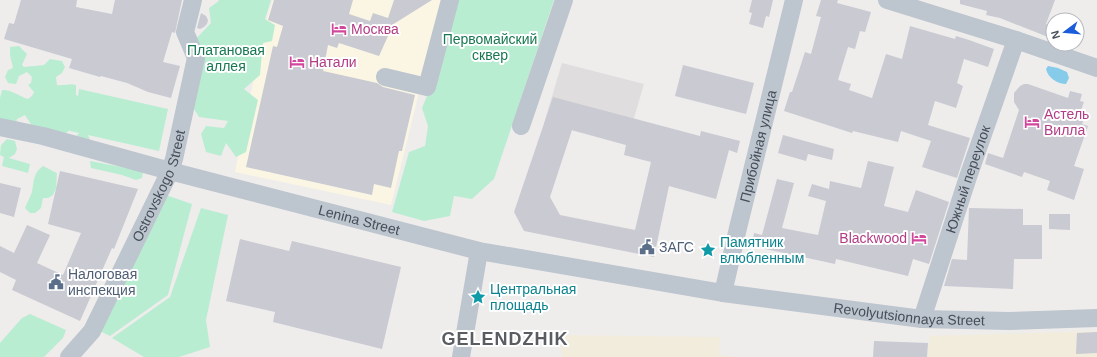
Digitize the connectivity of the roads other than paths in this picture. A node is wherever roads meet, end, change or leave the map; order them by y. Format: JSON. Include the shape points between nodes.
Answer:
{"nodes":[{"id":1,"x":193,"y":0,"type":"edge"},
{"id":2,"x":450,"y":0,"type":"edge"},
{"id":3,"x":564,"y":0,"type":"edge"},
{"id":4,"x":794,"y":0,"type":"edge"},
{"id":5,"x":887,"y":0,"type":"edge"},
{"id":6,"x":1016,"y":40,"type":"junction"},
{"id":7,"x":1097,"y":68,"type":"edge"},
{"id":8,"x":385,"y":77,"type":"dead end"},
{"id":9,"x":521,"y":126,"type":"dead end"},
{"id":10,"x":0,"y":127,"type":"edge"},
{"id":11,"x":170,"y":171,"type":"junction"},
{"id":12,"x":479,"y":251,"type":"junction"},
{"id":13,"x":723,"y":293,"type":"junction"},
{"id":14,"x":1097,"y":318,"type":"edge"},
{"id":15,"x":922,"y":319,"type":"junction"},
{"id":16,"x":70,"y":357,"type":"edge"},
{"id":17,"x":460,"y":357,"type":"edge"}],
"edges":[{"from":1,"to":11,"type":"street","name":"Ostrovskogo Street","via":[[185,32],[196,58]]},
{"from":2,"to":8,"type":"street","via":[[427,87]]},
{"from":3,"to":9,"type":"street"},
{"from":4,"to":13,"type":"street","name":"Прибойная улица"},
{"from":5,"to":6,"type":"street"},
{"from":6,"to":7,"type":"street"},
{"from":6,"to":15,"type":"street","name":"Южный переулок"},
{"from":10,"to":11,"type":"street","name":"Lenina Street","via":[[43,136]]},
{"from":11,"to":12,"type":"street","name":"Lenina Street"},
{"from":11,"to":16,"type":"street","name":"Ostrovskogo Street","via":[[92,331]]},
{"from":12,"to":13,"type":"street","name":"Lenina Street"},
{"from":12,"to":17,"type":"street"},
{"from":13,"to":15,"type":"street","name":"Revolyutsionnaya Street"},
{"from":14,"to":15,"type":"street","name":"Revolyutsionnaya Street","via":[[1009,321]]}]}
